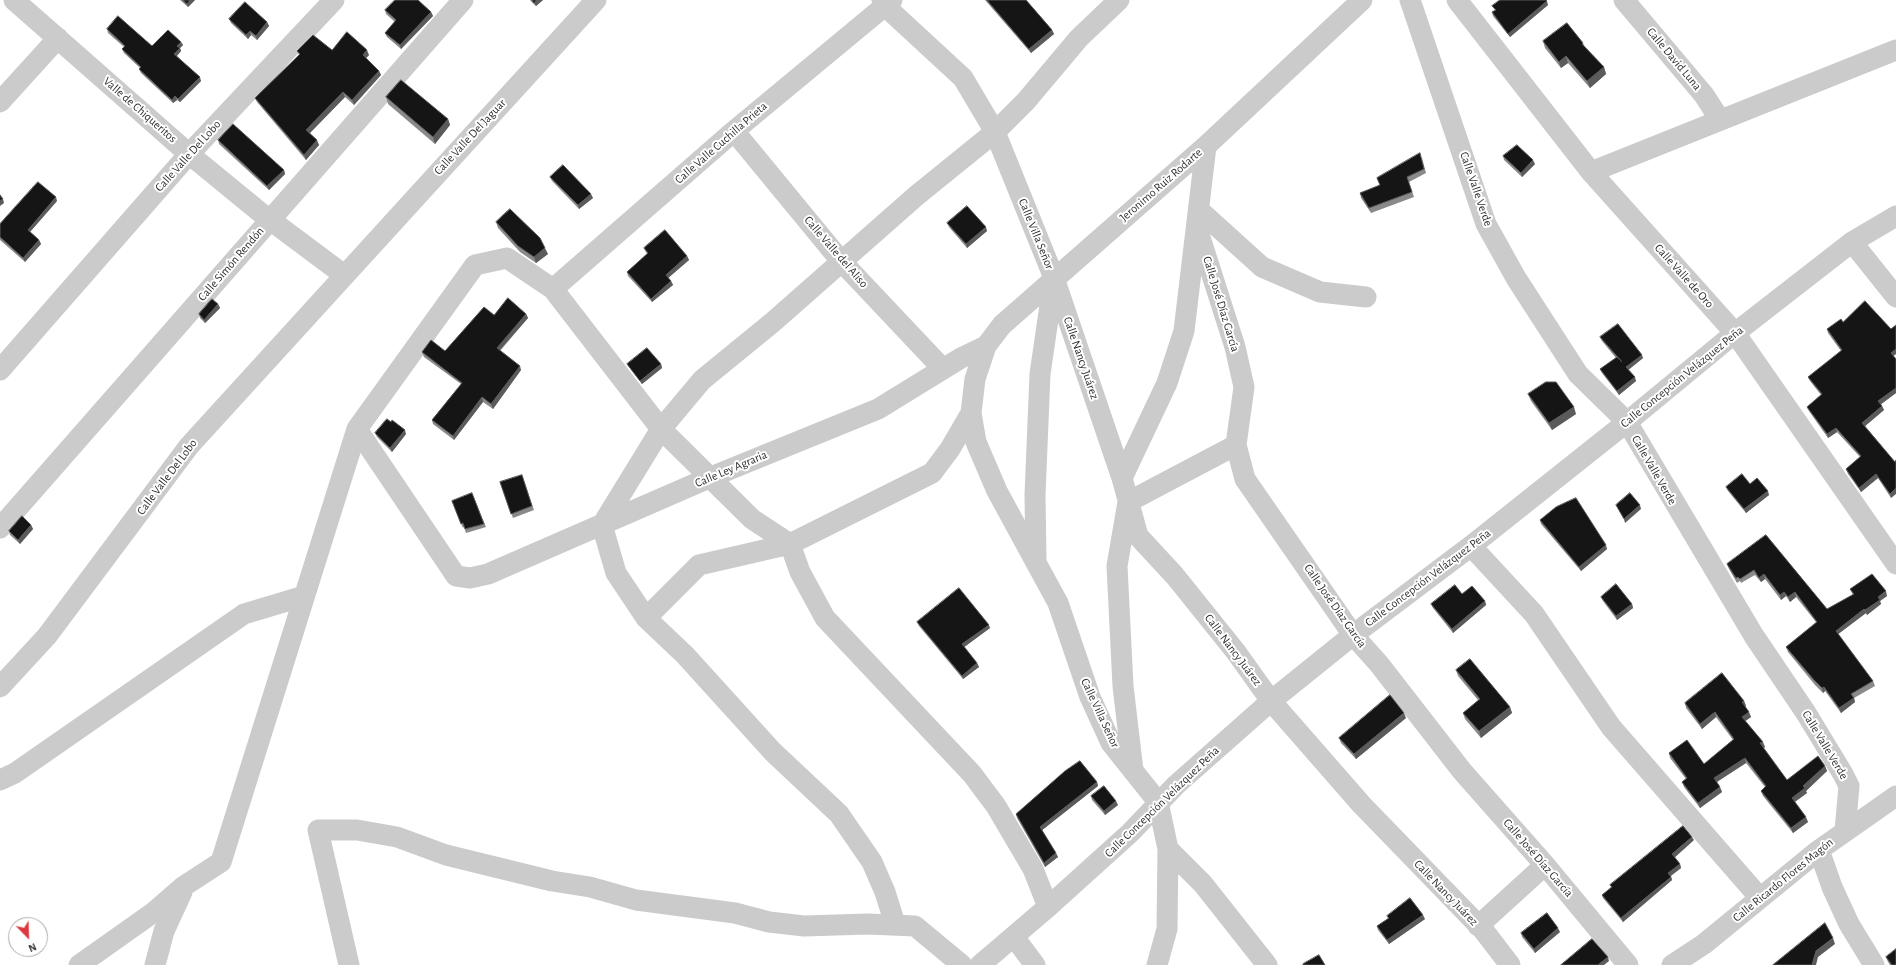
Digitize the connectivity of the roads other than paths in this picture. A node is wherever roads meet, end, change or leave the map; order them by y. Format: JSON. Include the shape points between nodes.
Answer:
{"nodes":[{"id":1,"x":14,"y":0,"type":"edge"},
{"id":2,"x":334,"y":0,"type":"edge"},
{"id":3,"x":463,"y":0,"type":"edge"},
{"id":4,"x":596,"y":0,"type":"edge"},
{"id":5,"x":1119,"y":0,"type":"edge"},
{"id":6,"x":1362,"y":0,"type":"edge"},
{"id":7,"x":1410,"y":0,"type":"edge"},
{"id":8,"x":1457,"y":0,"type":"edge"},
{"id":9,"x":1624,"y":0,"type":"edge"},
{"id":10,"x":886,"y":2,"type":"edge"},
{"id":11,"x":58,"y":38,"type":"junction"},
{"id":12,"x":1896,"y":50,"type":"edge"},
{"id":13,"x":0,"y":102,"type":"edge"},
{"id":14,"x":1720,"y":120,"type":"junction"},
{"id":15,"x":734,"y":131,"type":"junction"},
{"id":16,"x":995,"y":132,"type":"junction"},
{"id":17,"x":1206,"y":146,"type":"junction"},
{"id":18,"x":189,"y":154,"type":"junction"},
{"id":19,"x":1591,"y":172,"type":"junction"},
{"id":20,"x":1896,"y":216,"type":"edge"},
{"id":21,"x":1198,"y":219,"type":"junction"},
{"id":22,"x":270,"y":220,"type":"junction"},
{"id":23,"x":1852,"y":242,"type":"junction"},
{"id":24,"x":841,"y":261,"type":"junction"},
{"id":25,"x":344,"y":275,"type":"junction"},
{"id":26,"x":1054,"y":278,"type":"junction"},
{"id":27,"x":553,"y":289,"type":"junction"},
{"id":28,"x":1366,"y":297,"type":"dead end"},
{"id":29,"x":1896,"y":297,"type":"edge"},
{"id":30,"x":1735,"y":333,"type":"junction"},
{"id":31,"x":986,"y":346,"type":"junction"},
{"id":32,"x":943,"y":369,"type":"junction"},
{"id":33,"x":0,"y":370,"type":"edge"},
{"id":34,"x":975,"y":379,"type":"joint"},
{"id":35,"x":971,"y":413,"type":"junction"},
{"id":36,"x":1627,"y":422,"type":"junction"},
{"id":37,"x":357,"y":428,"type":"junction"},
{"id":38,"x":661,"y":429,"type":"junction"},
{"id":39,"x":1236,"y":445,"type":"junction"},
{"id":40,"x":710,"y":477,"type":"junction"},
{"id":41,"x":1122,"y":478,"type":"junction"},
{"id":42,"x":1128,"y":502,"type":"junction"},
{"id":43,"x":602,"y":524,"type":"junction"},
{"id":44,"x":0,"y":528,"type":"edge"},
{"id":45,"x":790,"y":544,"type":"junction"},
{"id":46,"x":1471,"y":546,"type":"junction"},
{"id":47,"x":1036,"y":564,"type":"junction"},
{"id":48,"x":1896,"y":564,"type":"edge"},
{"id":49,"x":304,"y":596,"type":"junction"},
{"id":50,"x":646,"y":618,"type":"junction"},
{"id":51,"x":1353,"y":635,"type":"junction"},
{"id":52,"x":0,"y":687,"type":"edge"},
{"id":53,"x":1271,"y":701,"type":"junction"},
{"id":54,"x":1133,"y":772,"type":"junction"},
{"id":55,"x":0,"y":780,"type":"edge"},
{"id":56,"x":1896,"y":796,"type":"edge"},
{"id":57,"x":1158,"y":802,"type":"junction"},
{"id":58,"x":1845,"y":831,"type":"junction"},
{"id":59,"x":1168,"y":848,"type":"junction"},
{"id":60,"x":1818,"y":850,"type":"junction"},
{"id":61,"x":1545,"y":865,"type":"junction"},
{"id":62,"x":184,"y":886,"type":"junction"},
{"id":63,"x":1760,"y":898,"type":"junction"},
{"id":64,"x":1048,"y":907,"type":"junction"},
{"id":65,"x":896,"y":924,"type":"junction"},
{"id":66,"x":1478,"y":926,"type":"junction"},
{"id":67,"x":1014,"y":937,"type":"junction"},
{"id":68,"x":79,"y":965,"type":"edge"},
{"id":69,"x":155,"y":965,"type":"edge"},
{"id":70,"x":349,"y":965,"type":"edge"},
{"id":71,"x":962,"y":965,"type":"edge"},
{"id":72,"x":980,"y":965,"type":"edge"},
{"id":73,"x":1035,"y":965,"type":"edge"},
{"id":74,"x":1157,"y":965,"type":"edge"},
{"id":75,"x":1267,"y":965,"type":"edge"},
{"id":76,"x":1510,"y":965,"type":"edge"},
{"id":77,"x":1628,"y":965,"type":"edge"},
{"id":78,"x":1672,"y":965,"type":"edge"},
{"id":79,"x":1874,"y":965,"type":"edge"}],
"edges":[{"from":1,"to":11,"type":"street","name":"Valle de Chiqueritos"},
{"from":2,"to":18,"type":"street","name":"Calle Valle Del Lobo"},
{"from":3,"to":22,"type":"street","name":"Calle Simón Rendón"},
{"from":4,"to":25,"type":"street","name":"Calle Valle Del Jaguar"},
{"from":5,"to":16,"type":"street","via":[[1079,38],[1026,101]]},
{"from":6,"to":17,"type":"street","name":"Jeronimo Ruiz Rodarte"},
{"from":7,"to":36,"type":"street","name":"Calle Valle Verde","via":[[1486,224],[1516,278],[1578,374]]},
{"from":8,"to":19,"type":"street","name":"Calle Valle de Oro"},
{"from":9,"to":14,"type":"street","name":"Calle David Luna","via":[[1704,95]]},
{"from":10,"to":15,"type":"street","name":"Calle Valle Cuchilla Prieta"},
{"from":10,"to":16,"type":"street","name":"Calle Villa Señor","via":[[964,78]]},
{"from":11,"to":13,"type":"street"},
{"from":11,"to":18,"type":"street","name":"Valle de Chiqueritos"},
{"from":12,"to":14,"type":"street"},
{"from":14,"to":19,"type":"street"},
{"from":15,"to":24,"type":"street","name":"Calle Valle del Aliso"},
{"from":15,"to":27,"type":"street","name":"Calle Valle Cuchilla Prieta"},
{"from":16,"to":24,"type":"street"},
{"from":16,"to":26,"type":"street","name":"Calle Villa Señor"},
{"from":17,"to":21,"type":"street"},
{"from":17,"to":26,"type":"street","name":"Jeronimo Ruiz Rodarte"},
{"from":18,"to":22,"type":"street","name":"Valle de Chiqueritos"},
{"from":18,"to":33,"type":"street","name":"Calle Valle Del Lobo"},
{"from":19,"to":30,"type":"street","name":"Calle Valle de Oro"},
{"from":20,"to":23,"type":"street","name":"Calle Concepción Velázquez Peña"},
{"from":21,"to":28,"type":"street","via":[[1262,267],[1320,292]]},
{"from":21,"to":39,"type":"street","name":"Calle José Díaz García","via":[[1244,387]]},
{"from":21,"to":41,"type":"street","via":[[1184,331],[1167,383]]},
{"from":22,"to":25,"type":"street","name":"Valle de Chiqueritos"},
{"from":22,"to":44,"type":"street","name":"Calle Simón Rendón"},
{"from":23,"to":29,"type":"street"},
{"from":23,"to":30,"type":"street","name":"Calle Concepción Velázquez Peña"},
{"from":24,"to":32,"type":"street","name":"Calle Valle del Aliso"},
{"from":24,"to":38,"type":"street","via":[[773,322],[702,380]]},
{"from":25,"to":52,"type":"street","name":"Calle Valle Del Lobo","via":[[189,446],[47,636]]},
{"from":26,"to":31,"type":"street","name":"Jeronimo Ruiz Rodarte","via":[[1002,325]]},
{"from":26,"to":41,"type":"street","name":"Calle Nancy Juárez"},
{"from":26,"to":47,"type":"street","name":"Calle Villa Señor","via":[[1040,374],[1035,495]]},
{"from":27,"to":37,"type":"street","via":[[507,258],[475,265]]},
{"from":27,"to":38,"type":"street"},
{"from":30,"to":36,"type":"street","name":"Calle Concepción Velázquez Peña"},
{"from":30,"to":48,"type":"street","name":"Calle Valle de Oro"},
{"from":31,"to":32,"type":"street","name":"Calle Ley Agraria"},
{"from":31,"to":34,"type":"street","name":"Jeronimo Ruiz Rodarte"},
{"from":32,"to":40,"type":"street","name":"Calle Ley Agraria","via":[[878,409]]},
{"from":34,"to":35,"type":"street","name":"Calle Villa Señor"},
{"from":35,"to":45,"type":"street","via":[[932,474]]},
{"from":35,"to":47,"type":"street","name":"Calle Villa Señor","via":[[976,442],[997,491]]},
{"from":36,"to":46,"type":"street","name":"Calle Concepción Velázquez Peña"},
{"from":36,"to":58,"type":"street","name":"Calle Valle Verde","via":[[1754,636],[1843,774],[1849,786]]},
{"from":37,"to":43,"type":"street","name":"Calle Ley Agraria","via":[[456,576],[470,578],[488,574]]},
{"from":37,"to":49,"type":"street"},
{"from":38,"to":40,"type":"street"},
{"from":38,"to":43,"type":"street"},
{"from":39,"to":42,"type":"street"},
{"from":39,"to":51,"type":"street","name":"Calle José Díaz García","via":[[1245,479]]},
{"from":40,"to":43,"type":"street","name":"Calle Ley Agraria"},
{"from":40,"to":45,"type":"street","via":[[752,519]]},
{"from":41,"to":42,"type":"street","name":"Calle Nancy Juárez"},
{"from":42,"to":53,"type":"street","name":"Calle Nancy Juárez","via":[[1138,536],[1175,576],[1236,652]]},
{"from":42,"to":54,"type":"street","via":[[1117,566],[1123,686]]},
{"from":43,"to":50,"type":"street","via":[[616,573]]},
{"from":45,"to":50,"type":"street","via":[[699,565]]},
{"from":45,"to":64,"type":"street","via":[[800,572],[825,618],[972,774],[996,806],[1033,869]]},
{"from":46,"to":51,"type":"street","name":"Calle Concepción Velázquez Peña"},
{"from":46,"to":63,"type":"street","via":[[1534,614],[1611,727]]},
{"from":47,"to":54,"type":"street","name":"Calle Villa Señor","via":[[1058,603],[1090,697],[1111,743]]},
{"from":49,"to":55,"type":"street","via":[[244,614]]},
{"from":49,"to":62,"type":"street","via":[[221,862]]},
{"from":50,"to":65,"type":"street","via":[[685,655],[773,752],[839,814],[872,862]]},
{"from":51,"to":53,"type":"street","name":"Calle Concepción Velázquez Peña"},
{"from":51,"to":61,"type":"street","name":"Calle José Díaz García","via":[[1379,664],[1462,771]]},
{"from":53,"to":57,"type":"street","name":"Calle Concepción Velázquez Peña"},
{"from":53,"to":66,"type":"street","name":"Calle Nancy Juárez","via":[[1361,804]]},
{"from":54,"to":57,"type":"street","name":"Calle Villa Señor"},
{"from":56,"to":58,"type":"street","name":"Calle Ricardo Flores Magón"},
{"from":57,"to":59,"type":"street","name":"Calle Villa Señor"},
{"from":57,"to":64,"type":"street","name":"Calle Concepción Velázquez Peña","via":[[1130,833]]},
{"from":58,"to":60,"type":"street","name":"Calle Ricardo Flores Magón"},
{"from":59,"to":74,"type":"street","name":"Calle Villa Señor","via":[[1167,929]]},
{"from":59,"to":75,"type":"street","via":[[1203,884]]},
{"from":60,"to":63,"type":"street","name":"Calle Ricardo Flores Magón"},
{"from":60,"to":79,"type":"street","via":[[1849,924]]},
{"from":61,"to":66,"type":"street"},
{"from":61,"to":77,"type":"street","name":"Calle José Díaz García"},
{"from":62,"to":68,"type":"street","via":[[154,912]]},
{"from":62,"to":69,"type":"street","via":[[164,931]]},
{"from":63,"to":78,"type":"street","name":"Calle Ricardo Flores Magón","via":[[1704,944]]},
{"from":64,"to":67,"type":"street","name":"Calle Concepción Velázquez Peña"},
{"from":65,"to":70,"type":"street","via":[[804,926],[769,922],[736,913],[636,900],[590,887],[552,881],[446,855],[397,838],[357,830],[318,830]]},
{"from":65,"to":71,"type":"street","via":[[915,926]]},
{"from":66,"to":76,"type":"street","name":"Calle Nancy Juárez"},
{"from":67,"to":72,"type":"street","name":"Calle Concepción Velázquez Peña"},
{"from":67,"to":73,"type":"street"}]}
